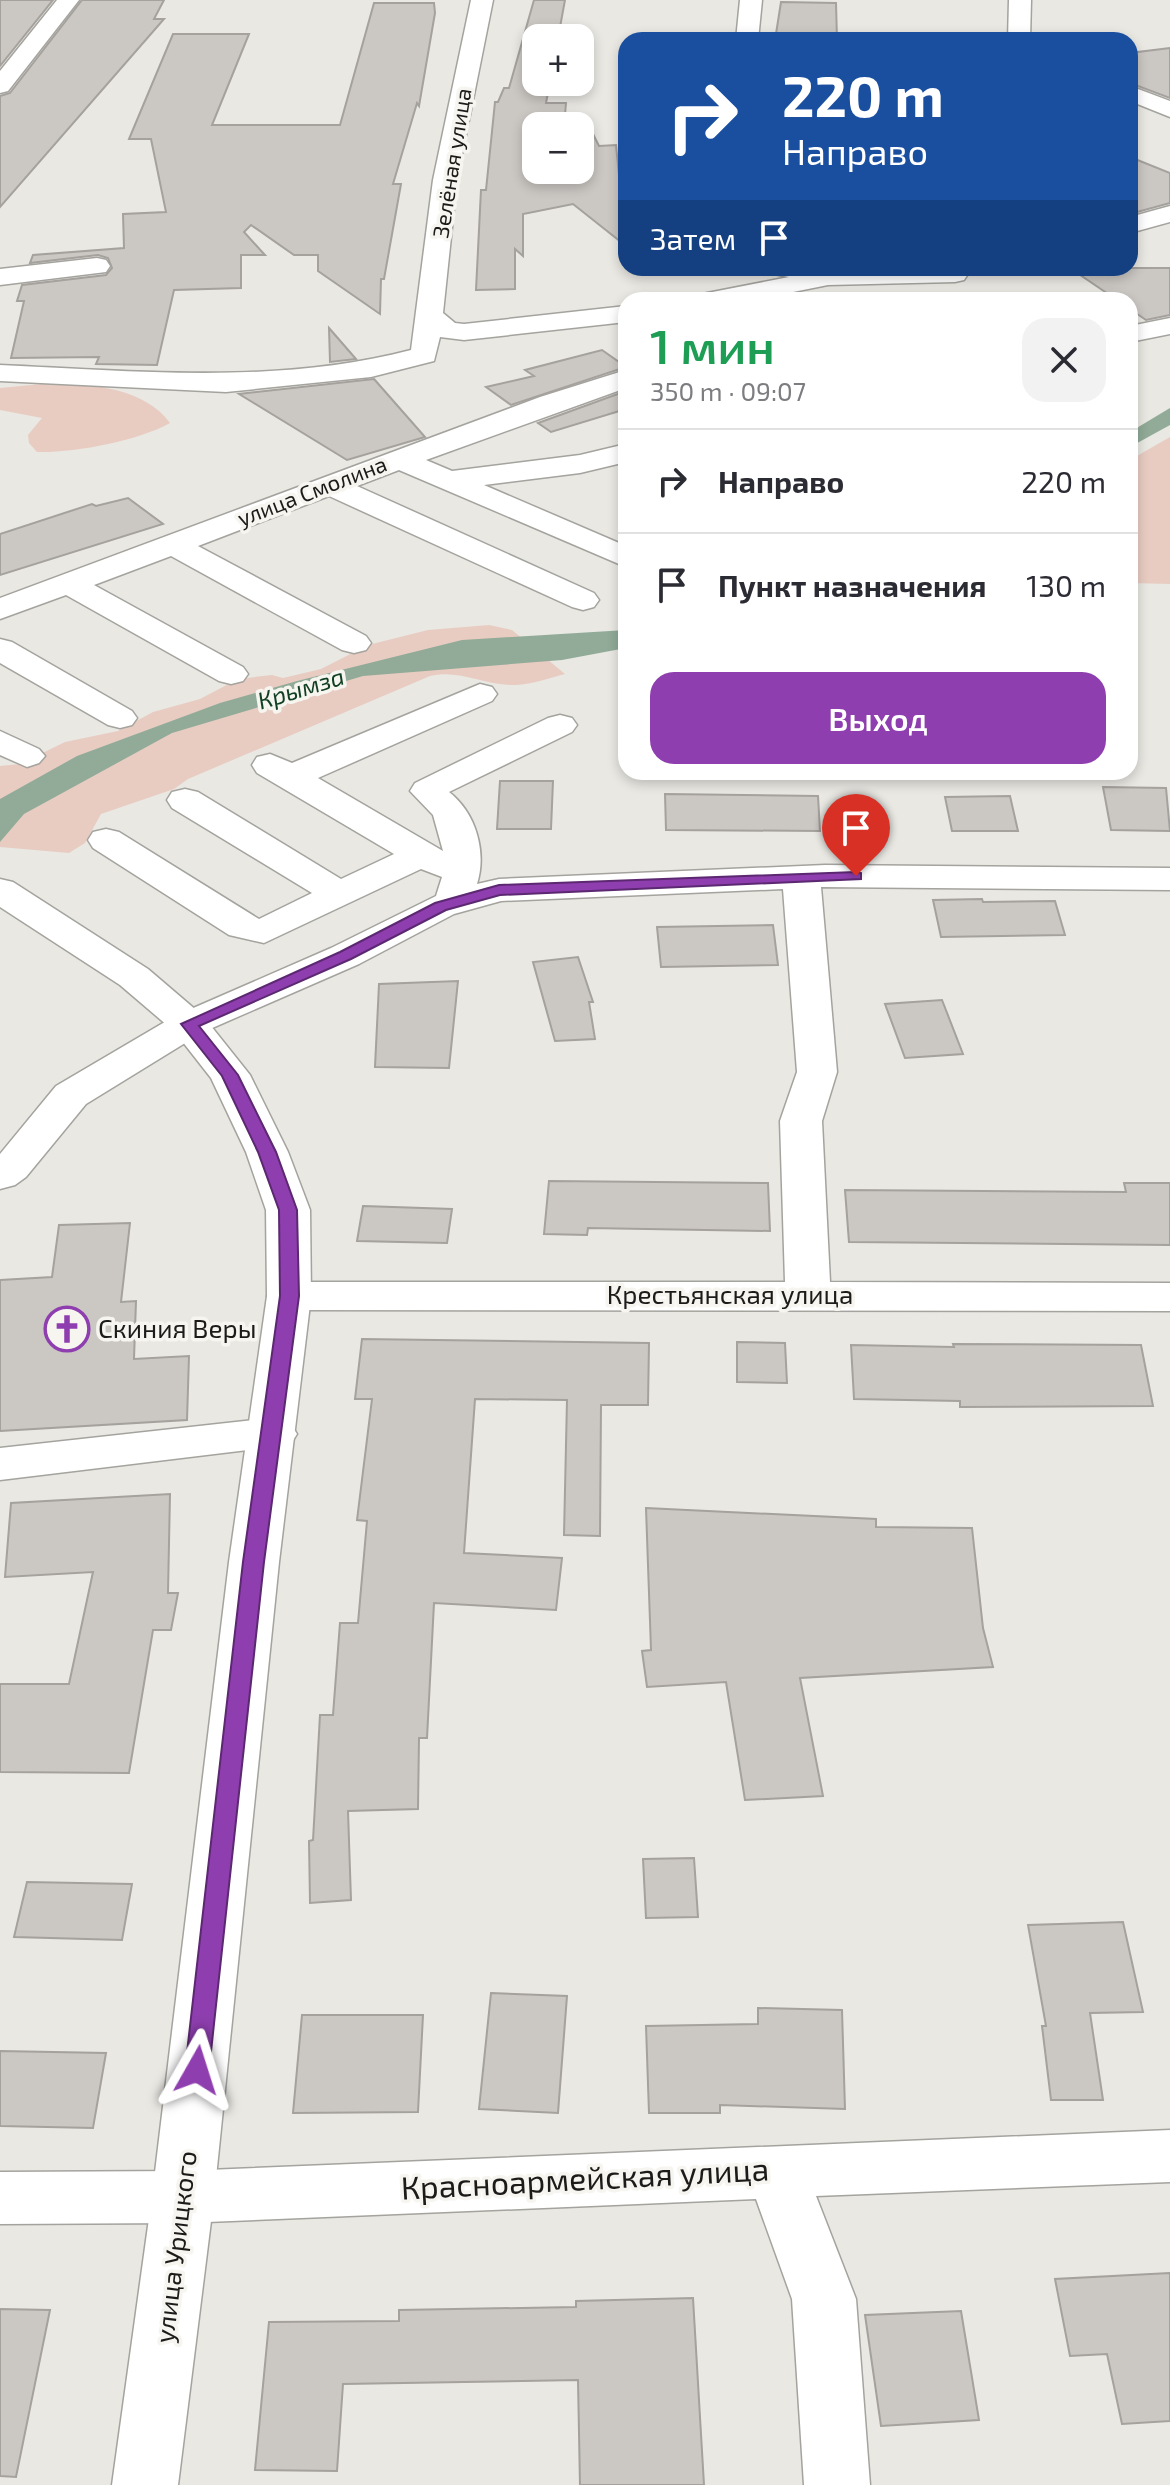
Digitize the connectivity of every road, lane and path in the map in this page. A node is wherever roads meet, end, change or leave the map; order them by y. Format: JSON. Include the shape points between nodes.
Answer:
{"nodes":[{"id":1,"x":68,"y":0,"type":"edge"},
{"id":2,"x":482,"y":0,"type":"edge"},
{"id":3,"x":751,"y":0,"type":"edge"},
{"id":4,"x":1020,"y":0,"type":"edge"},
{"id":5,"x":748,"y":32,"type":"edge"},
{"id":6,"x":1019,"y":32,"type":"edge"},
{"id":7,"x":0,"y":86,"type":"edge"},
{"id":8,"x":1138,"y":97,"type":"edge"},
{"id":9,"x":1170,"y":110,"type":"edge"},
{"id":10,"x":1170,"y":214,"type":"edge"},
{"id":11,"x":1138,"y":223,"type":"edge"},
{"id":12,"x":97,"y":266,"type":"dead end"},
{"id":13,"x":824,"y":276,"type":"edge"},
{"id":14,"x":852,"y":276,"type":"edge"},
{"id":15,"x":950,"y":276,"type":"edge"},
{"id":16,"x":0,"y":277,"type":"edge"},
{"id":17,"x":829,"y":277,"type":"junction"},
{"id":18,"x":753,"y":292,"type":"edge"},
{"id":19,"x":899,"y":292,"type":"edge"},
{"id":20,"x":618,"y":315,"type":"edge"},
{"id":21,"x":430,"y":322,"type":"junction"},
{"id":22,"x":1170,"y":326,"type":"edge"},
{"id":23,"x":1138,"y":332,"type":"edge"},
{"id":24,"x":0,"y":373,"type":"edge"},
{"id":25,"x":618,"y":382,"type":"edge"},
{"id":26,"x":618,"y":455,"type":"edge"},
{"id":27,"x":399,"y":459,"type":"junction"},
{"id":28,"x":448,"y":481,"type":"junction"},
{"id":29,"x":330,"y":485,"type":"junction"},
{"id":30,"x":172,"y":544,"type":"junction"},
{"id":31,"x":618,"y":555,"type":"edge"},
{"id":32,"x":67,"y":583,"type":"junction"},
{"id":33,"x":583,"y":600,"type":"dead end"},
{"id":34,"x":0,"y":609,"type":"edge"},
{"id":35,"x":354,"y":643,"type":"dead end"},
{"id":36,"x":0,"y":649,"type":"edge"},
{"id":37,"x":231,"y":674,"type":"dead end"},
{"id":38,"x":480,"y":694,"type":"dead end"},
{"id":39,"x":120,"y":718,"type":"dead end"},
{"id":40,"x":560,"y":725,"type":"dead end"},
{"id":41,"x":185,"y":800,"type":"dead end"},
{"id":42,"x":106,"y":840,"type":"dead end"},
{"id":43,"x":445,"y":865,"type":"junction"},
{"id":44,"x":801,"y":877,"type":"junction"},
{"id":45,"x":1170,"y":879,"type":"edge"},
{"id":46,"x":0,"y":890,"type":"edge"},
{"id":47,"x":341,"y":895,"type":"junction"},
{"id":48,"x":441,"y":906,"type":"junction"},
{"id":49,"x":189,"y":1024,"type":"junction"},
{"id":50,"x":0,"y":1176,"type":"edge"},
{"id":51,"x":808,"y":1295,"type":"junction"},
{"id":52,"x":289,"y":1296,"type":"junction"},
{"id":53,"x":1170,"y":1297,"type":"edge"},
{"id":54,"x":273,"y":1434,"type":"junction"},
{"id":55,"x":0,"y":1464,"type":"edge"},
{"id":56,"x":1170,"y":2156,"type":"edge"},
{"id":57,"x":776,"y":2170,"type":"junction"},
{"id":58,"x":183,"y":2197,"type":"junction"},
{"id":59,"x":0,"y":2198,"type":"edge"},
{"id":60,"x":145,"y":2485,"type":"edge"},
{"id":61,"x":837,"y":2485,"type":"edge"}],
"edges":[{"from":1,"to":7,"type":"street"},
{"from":2,"to":21,"type":"street","name":"Зелёная улица","via":[[445,180]]},
{"from":3,"to":5,"type":"street"},
{"from":4,"to":6,"type":"street"},
{"from":8,"to":9,"type":"street"},
{"from":10,"to":11,"type":"street"},
{"from":12,"to":16,"type":"street"},
{"from":13,"to":17,"type":"street"},
{"from":14,"to":17,"type":"street"},
{"from":15,"to":19,"type":"street"},
{"from":17,"to":18,"type":"street"},
{"from":20,"to":21,"type":"street","via":[[464,332]]},
{"from":21,"to":24,"type":"street","via":[[424,355],[371,369],[226,383]]},
{"from":22,"to":23,"type":"street"},
{"from":25,"to":27,"type":"street","name":"улица Смолина"},
{"from":26,"to":28,"type":"street"},
{"from":27,"to":28,"type":"street"},
{"from":27,"to":29,"type":"street","name":"улица Смолина"},
{"from":28,"to":31,"type":"street"},
{"from":29,"to":30,"type":"street","name":"улица Смолина"},
{"from":29,"to":33,"type":"street"},
{"from":30,"to":32,"type":"street","name":"улица Смолина"},
{"from":30,"to":35,"type":"street"},
{"from":32,"to":34,"type":"street","name":"улица Смолина"},
{"from":32,"to":37,"type":"street"},
{"from":36,"to":39,"type":"street"},
{"from":38,"to":43,"type":"street","via":[[278,769]]},
{"from":40,"to":43,"type":"street","via":[[430,787],[430,795],[450,813],[462,854]]},
{"from":41,"to":47,"type":"street"},
{"from":42,"to":47,"type":"street","via":[[253,929],[277,926]]},
{"from":43,"to":47,"type":"street","via":[[415,858]]},
{"from":43,"to":48,"type":"street","via":[[460,886]]},
{"from":44,"to":45,"type":"street"},
{"from":44,"to":48,"type":"street","via":[[499,890]]},
{"from":44,"to":51,"type":"street","via":[[817,1072],[801,1121]]},
{"from":46,"to":49,"type":"street","name":"улица Урицкого","via":[[134,977]]},
{"from":48,"to":49,"type":"street","via":[[345,956]]},
{"from":49,"to":50,"type":"street","via":[[71,1095]]},
{"from":49,"to":52,"type":"street","name":"улица Урицкого","via":[[230,1075],[267,1152],[288,1210]]},
{"from":51,"to":52,"type":"street","name":"Крестьянская улица"},
{"from":51,"to":53,"type":"street","name":"Крестьянская улица"},
{"from":52,"to":54,"type":"street","name":"улица Урицкого"},
{"from":54,"to":55,"type":"street"},
{"from":54,"to":58,"type":"street","name":"улица Урицкого"},
{"from":56,"to":57,"type":"street","name":"Красноармейская улица"},
{"from":57,"to":58,"type":"street","name":"Красноармейская улица"},
{"from":57,"to":61,"type":"street","via":[[824,2299]]},
{"from":58,"to":59,"type":"street","name":"Красноармейская улица"},
{"from":58,"to":60,"type":"street","name":"улица Урицкого"}]}
